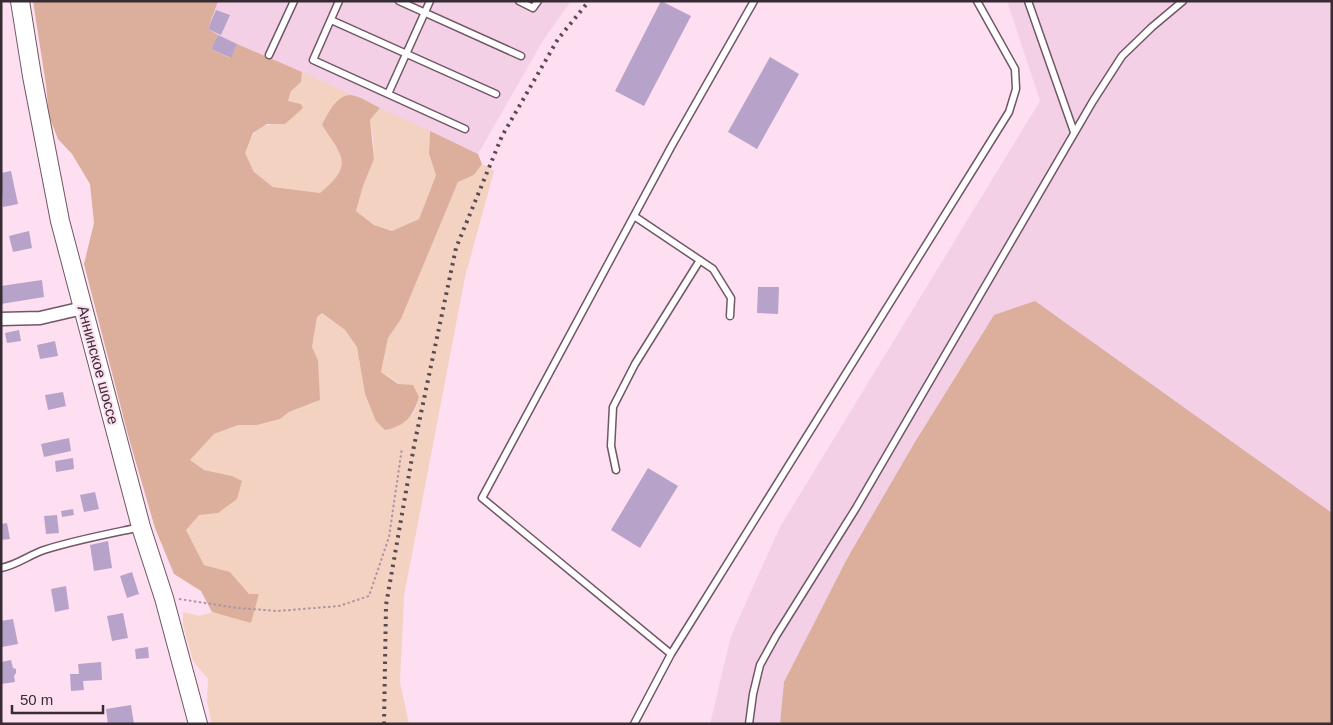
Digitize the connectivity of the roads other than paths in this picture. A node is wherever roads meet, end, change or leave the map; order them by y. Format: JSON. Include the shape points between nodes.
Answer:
{"nodes":[{"id":1,"x":20,"y":1,"type":"edge"},
{"id":2,"x":294,"y":1,"type":"edge"},
{"id":3,"x":339,"y":1,"type":"edge"},
{"id":4,"x":399,"y":1,"type":"edge"},
{"id":5,"x":430,"y":1,"type":"edge"},
{"id":6,"x":519,"y":1,"type":"edge"},
{"id":7,"x":538,"y":1,"type":"edge"},
{"id":8,"x":754,"y":1,"type":"edge"},
{"id":9,"x":977,"y":1,"type":"edge"},
{"id":10,"x":1028,"y":1,"type":"edge"},
{"id":11,"x":1183,"y":1,"type":"edge"},
{"id":12,"x":425,"y":13,"type":"junction"},
{"id":13,"x":331,"y":20,"type":"junction"},
{"id":14,"x":406,"y":54,"type":"junction"},
{"id":15,"x":269,"y":55,"type":"dead end"},
{"id":16,"x":522,"y":56,"type":"dead end"},
{"id":17,"x":388,"y":94,"type":"junction"},
{"id":18,"x":496,"y":94,"type":"dead end"},
{"id":19,"x":465,"y":129,"type":"dead end"},
{"id":20,"x":1074,"y":132,"type":"junction"},
{"id":21,"x":634,"y":216,"type":"junction"},
{"id":22,"x":700,"y":260,"type":"junction"},
{"id":23,"x":83,"y":308,"type":"junction"},
{"id":24,"x":730,"y":316,"type":"dead end"},
{"id":25,"x":1,"y":319,"type":"edge"},
{"id":26,"x":616,"y":470,"type":"dead end"},
{"id":27,"x":141,"y":527,"type":"junction"},
{"id":28,"x":1,"y":568,"type":"edge"},
{"id":29,"x":671,"y":654,"type":"junction"},
{"id":30,"x":198,"y":724,"type":"edge"},
{"id":31,"x":634,"y":724,"type":"edge"},
{"id":32,"x":749,"y":724,"type":"edge"}],
"edges":[{"from":1,"to":23,"type":"main road","name":"Аннинское шоссе","via":[[60,221]]},
{"from":2,"to":15,"type":"lane"},
{"from":3,"to":13,"type":"lane"},
{"from":4,"to":12,"type":"lane"},
{"from":5,"to":12,"type":"lane"},
{"from":6,"to":7,"type":"lane","via":[[533,8]]},
{"from":8,"to":21,"type":"lane"},
{"from":9,"to":29,"type":"lane","via":[[1015,69],[1016,89],[1009,112]]},
{"from":10,"to":20,"type":"lane"},
{"from":11,"to":20,"type":"lane","via":[[1122,56]]},
{"from":12,"to":14,"type":"lane"},
{"from":12,"to":16,"type":"lane"},
{"from":13,"to":14,"type":"lane"},
{"from":13,"to":17,"type":"lane","via":[[313,60]]},
{"from":14,"to":17,"type":"lane"},
{"from":14,"to":18,"type":"lane"},
{"from":17,"to":19,"type":"lane"},
{"from":20,"to":32,"type":"lane","via":[[856,508],[760,665]]},
{"from":21,"to":22,"type":"lane"},
{"from":21,"to":29,"type":"lane","via":[[482,498]]},
{"from":22,"to":24,"type":"lane","via":[[713,269],[732,298]]},
{"from":22,"to":26,"type":"lane","via":[[635,364],[613,406],[611,446]]},
{"from":23,"to":25,"type":"street","via":[[40,318]]},
{"from":23,"to":27,"type":"main road","name":"Аннинское шоссе"},
{"from":27,"to":28,"type":"lane","via":[[68,543]]},
{"from":27,"to":30,"type":"main road","name":"Аннинское шоссе"},
{"from":29,"to":31,"type":"lane"}]}
